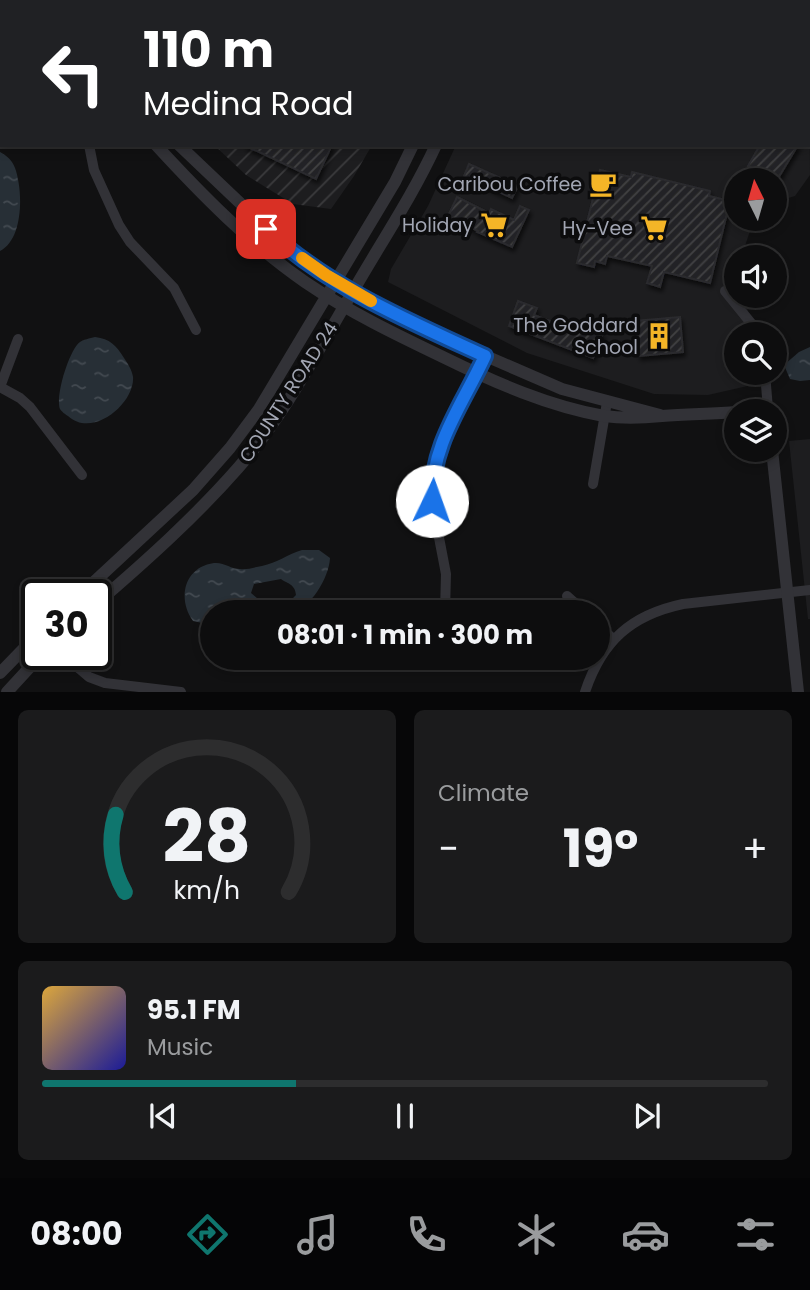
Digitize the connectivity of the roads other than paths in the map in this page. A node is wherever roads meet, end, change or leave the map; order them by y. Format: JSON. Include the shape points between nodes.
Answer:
{"nodes":[{"id":1,"x":89,"y":147,"type":"edge"},
{"id":2,"x":158,"y":147,"type":"edge"},
{"id":3,"x":181,"y":147,"type":"edge"},
{"id":4,"x":412,"y":147,"type":"edge"},
{"id":5,"x":435,"y":147,"type":"edge"},
{"id":6,"x":337,"y":281,"type":"junction"},
{"id":7,"x":353,"y":290,"type":"junction"},
{"id":8,"x":329,"y":296,"type":"junction"},
{"id":9,"x":345,"y":305,"type":"junction"},
{"id":10,"x":739,"y":308,"type":"edge"},
{"id":11,"x":750,"y":322,"type":"edge"},
{"id":12,"x":196,"y":330,"type":"dead end"},
{"id":13,"x":18,"y":339,"type":"dead end"},
{"id":14,"x":485,"y":356,"type":"junction"},
{"id":15,"x":477,"y":373,"type":"junction"},
{"id":16,"x":0,"y":387,"type":"edge"},
{"id":17,"x":607,"y":402,"type":"junction"},
{"id":18,"x":724,"y":413,"type":"edge"},
{"id":19,"x":605,"y":416,"type":"junction"},
{"id":20,"x":663,"y":416,"type":"junction"},
{"id":21,"x":773,"y":462,"type":"edge"},
{"id":22,"x":82,"y":475,"type":"dead end"},
{"id":23,"x":593,"y":484,"type":"dead end"},
{"id":24,"x":97,"y":579,"type":"edge"},
{"id":25,"x":112,"y":590,"type":"edge"},
{"id":26,"x":810,"y":590,"type":"edge"},
{"id":27,"x":788,"y":593,"type":"junction"},
{"id":28,"x":567,"y":596,"type":"dead end"},
{"id":29,"x":445,"y":600,"type":"edge"},
{"id":30,"x":572,"y":600,"type":"edge"},
{"id":31,"x":610,"y":636,"type":"edge"},
{"id":32,"x":613,"y":639,"type":"junction"},
{"id":33,"x":21,"y":651,"type":"edge"},
{"id":34,"x":27,"y":670,"type":"edge"},
{"id":35,"x":81,"y":670,"type":"edge"},
{"id":36,"x":0,"y":673,"type":"edge"},
{"id":37,"x":7,"y":691,"type":"edge"},
{"id":38,"x":181,"y":691,"type":"edge"},
{"id":39,"x":585,"y":691,"type":"edge"},
{"id":40,"x":797,"y":691,"type":"edge"}],
"edges":[{"from":1,"to":12,"type":"street","via":[[94,170],[119,225],[174,288]]},
{"from":2,"to":8,"type":"street","via":[[238,228]]},
{"from":3,"to":6,"type":"street","via":[[282,243]]},
{"from":4,"to":6,"type":"street","name":"COUNTY ROAD 24"},
{"from":5,"to":7,"type":"street","name":"COUNTY ROAD 24","via":[[421,179]]},
{"from":6,"to":7,"type":"street"},
{"from":6,"to":8,"type":"street","name":"COUNTY ROAD 24"},
{"from":7,"to":9,"type":"street","name":"COUNTY ROAD 24"},
{"from":7,"to":14,"type":"street"},
{"from":8,"to":9,"type":"street"},
{"from":8,"to":24,"type":"street","name":"COUNTY ROAD 24","via":[[230,448],[192,491]]},
{"from":9,"to":15,"type":"street","via":[[382,328]]},
{"from":9,"to":25,"type":"street","name":"COUNTY ROAD 24","via":[[281,410],[240,465]]},
{"from":10,"to":11,"type":"street"},
{"from":13,"to":16,"type":"street"},
{"from":14,"to":15,"type":"street"},
{"from":14,"to":17,"type":"street","via":[[562,389]]},
{"from":15,"to":19,"type":"street","via":[[555,404]]},
{"from":15,"to":29,"type":"street","via":[[440,444],[432,482],[446,574]]},
{"from":16,"to":22,"type":"street","via":[[30,407]]},
{"from":17,"to":19,"type":"street"},
{"from":17,"to":20,"type":"street"},
{"from":18,"to":20,"type":"street"},
{"from":19,"to":20,"type":"street"},
{"from":19,"to":23,"type":"street"},
{"from":21,"to":27,"type":"street"},
{"from":26,"to":27,"type":"street"},
{"from":27,"to":32,"type":"street","via":[[663,608]]},
{"from":27,"to":40,"type":"street"},
{"from":28,"to":30,"type":"street"},
{"from":31,"to":32,"type":"street"},
{"from":32,"to":39,"type":"street"},
{"from":33,"to":36,"type":"street"},
{"from":34,"to":37,"type":"street"},
{"from":35,"to":38,"type":"street","via":[[105,683]]}]}
